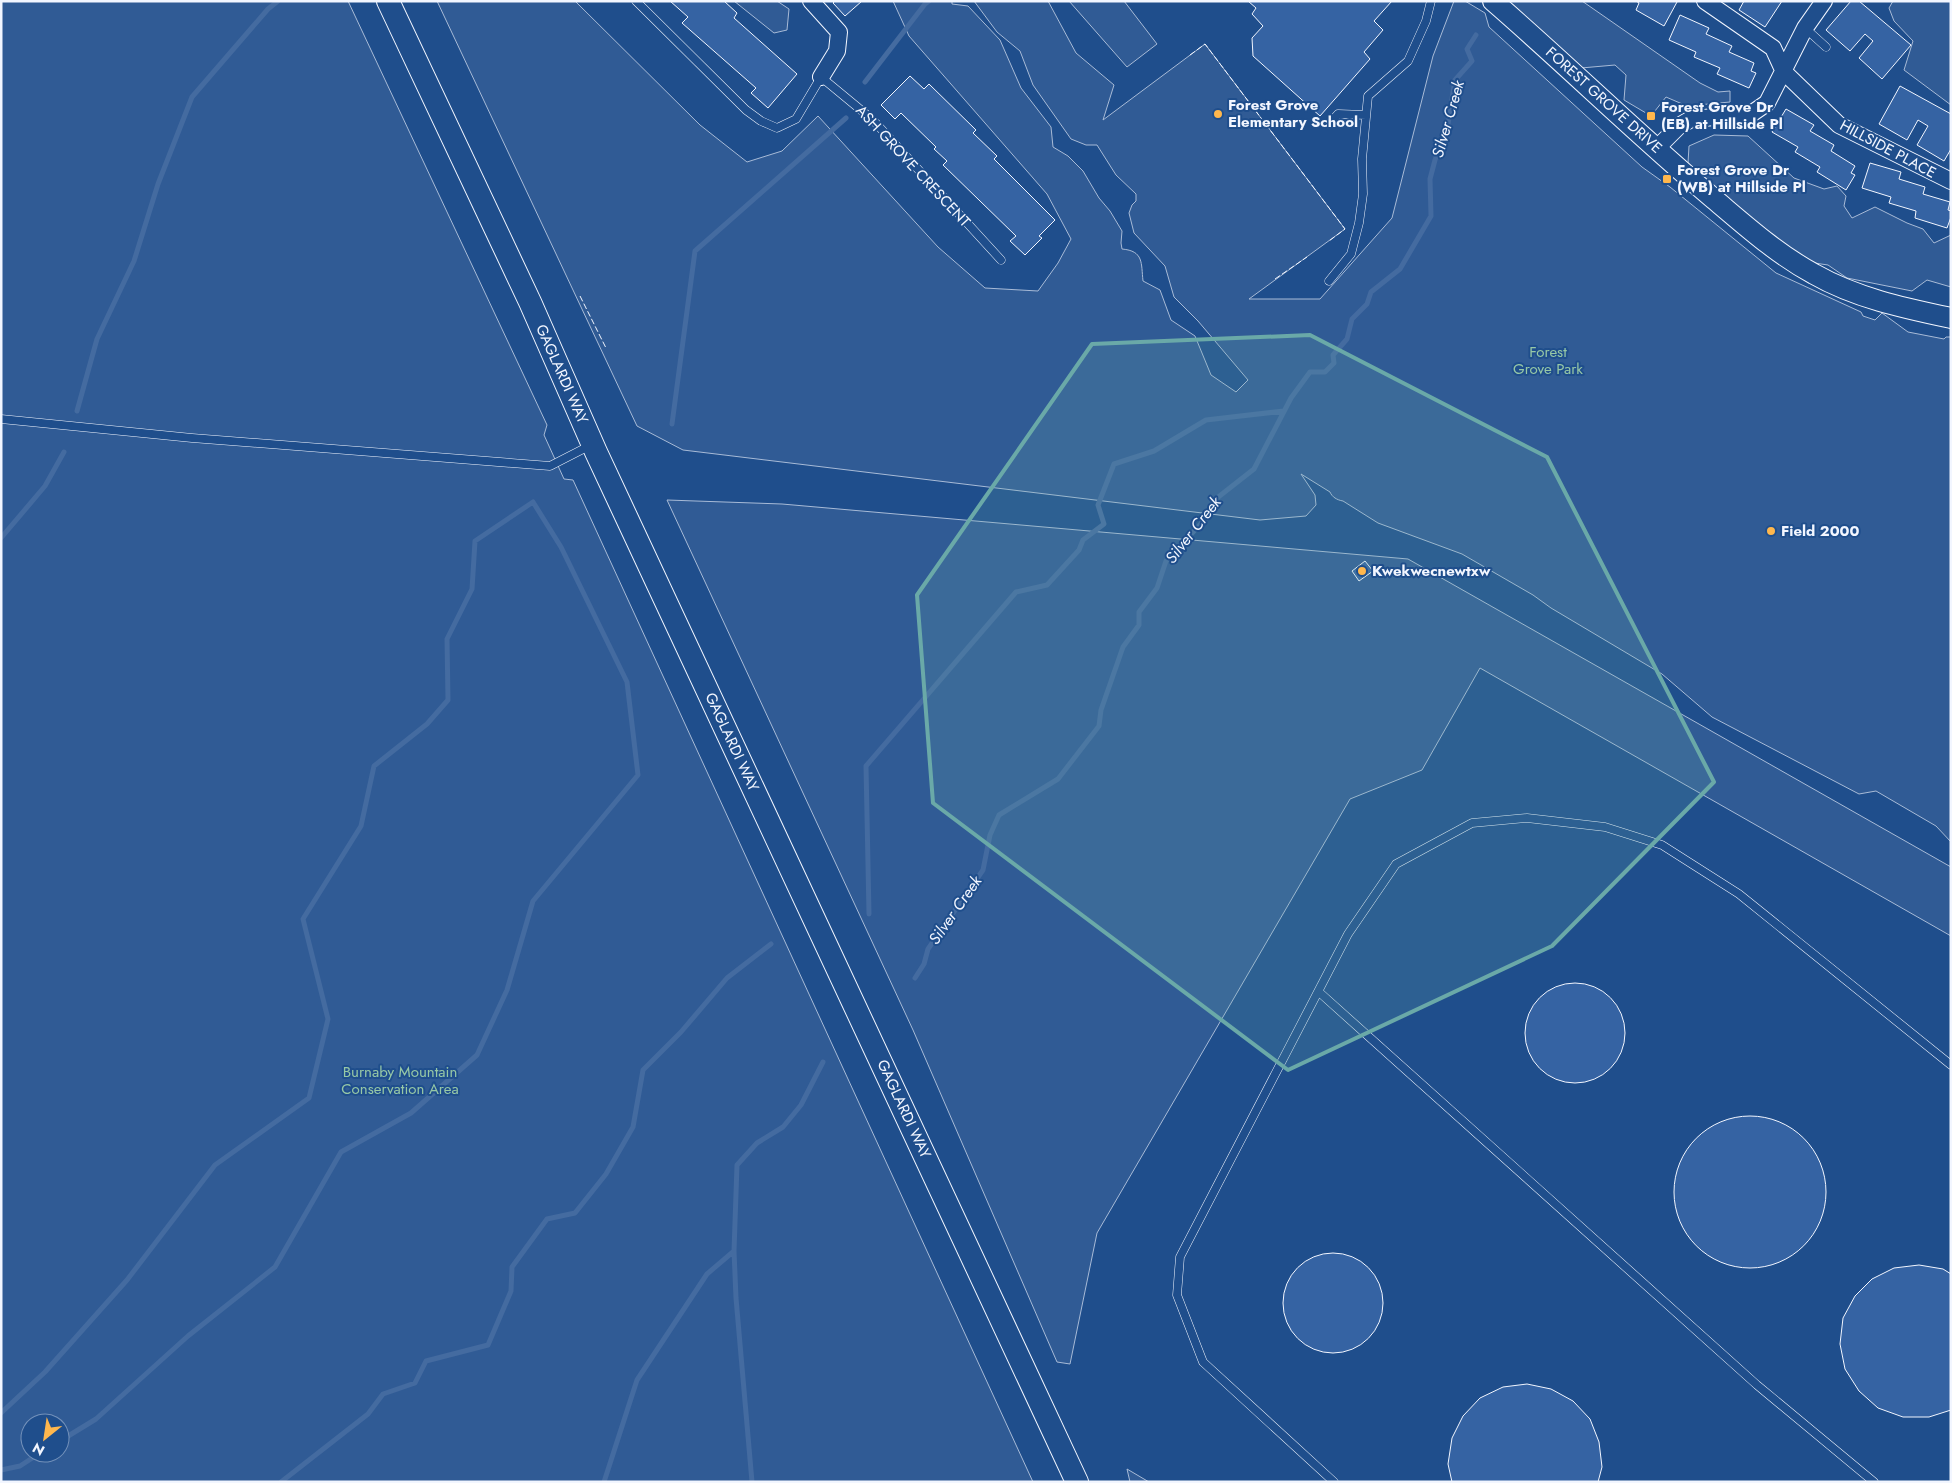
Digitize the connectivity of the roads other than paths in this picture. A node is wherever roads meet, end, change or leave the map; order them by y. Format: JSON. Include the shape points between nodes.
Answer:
{"nodes":[{"id":1,"x":388,"y":1,"type":"edge"},
{"id":2,"x":636,"y":1,"type":"edge"},
{"id":3,"x":812,"y":1,"type":"edge"},
{"id":4,"x":1430,"y":1,"type":"edge"},
{"id":5,"x":1493,"y":1,"type":"edge"},
{"id":6,"x":1705,"y":1,"type":"edge"},
{"id":7,"x":1824,"y":1,"type":"edge"},
{"id":8,"x":1805,"y":28,"type":"junction"},
{"id":9,"x":1826,"y":47,"type":"dead end"},
{"id":10,"x":1784,"y":72,"type":"junction"},
{"id":11,"x":821,"y":76,"type":"junction"},
{"id":12,"x":1366,"y":115,"type":"junction"},
{"id":13,"x":1329,"y":124,"type":"dead end"},
{"id":14,"x":1657,"y":148,"type":"junction"},
{"id":15,"x":1951,"y":181,"type":"edge"},
{"id":16,"x":1001,"y":260,"type":"dead end"},
{"id":17,"x":1329,"y":281,"type":"dead end"},
{"id":18,"x":1951,"y":318,"type":"edge"},
{"id":19,"x":1,"y":419,"type":"edge"},
{"id":20,"x":593,"y":444,"type":"junction"},
{"id":21,"x":1318,"y":992,"type":"junction"},
{"id":22,"x":1951,"y":1065,"type":"edge"},
{"id":23,"x":1078,"y":1482,"type":"edge"},
{"id":24,"x":1334,"y":1482,"type":"edge"},
{"id":25,"x":1874,"y":1482,"type":"edge"}],
"edges":[{"from":1,"to":20,"type":"main road","name":"GAGLARDI WAY"},
{"from":2,"to":11,"type":"lane","via":[[746,110],[777,128],[796,119]]},
{"from":3,"to":11,"type":"street","via":[[839,32],[837,51]]},
{"from":4,"to":12,"type":"lane","via":[[1426,21],[1408,61],[1368,96]]},
{"from":5,"to":14,"type":"street","name":"FOREST GROVE DRIVE"},
{"from":6,"to":10,"type":"street","name":"HILLSIDE PLACE","via":[[1773,48]]},
{"from":7,"to":8,"type":"street"},
{"from":8,"to":9,"type":"lane"},
{"from":8,"to":10,"type":"street"},
{"from":10,"to":14,"type":"street","via":[[1767,103],[1756,111],[1738,116],[1691,119]]},
{"from":10,"to":15,"type":"street","name":"HILLSIDE PLACE","via":[[1839,126]]},
{"from":11,"to":16,"type":"lane","name":"ASH GROVE CRESCENT","via":[[873,120]]},
{"from":12,"to":13,"type":"lane","via":[[1338,114]]},
{"from":12,"to":17,"type":"lane","via":[[1359,223],[1351,254]]},
{"from":14,"to":18,"type":"street","name":"FOREST GROVE DRIVE","via":[[1780,254],[1815,275],[1864,297]]},
{"from":19,"to":20,"type":"lane","via":[[202,439],[550,466]]},
{"from":20,"to":23,"type":"main road","name":"GAGLARDI WAY"},
{"from":21,"to":22,"type":"lane","via":[[1348,934],[1396,864],[1472,823],[1527,818],[1546,820],[1605,827],[1662,846],[1739,894]]},
{"from":21,"to":24,"type":"lane","via":[[1180,1257],[1177,1295],[1202,1362]]},
{"from":21,"to":25,"type":"lane","via":[[1757,1385]]}]}
